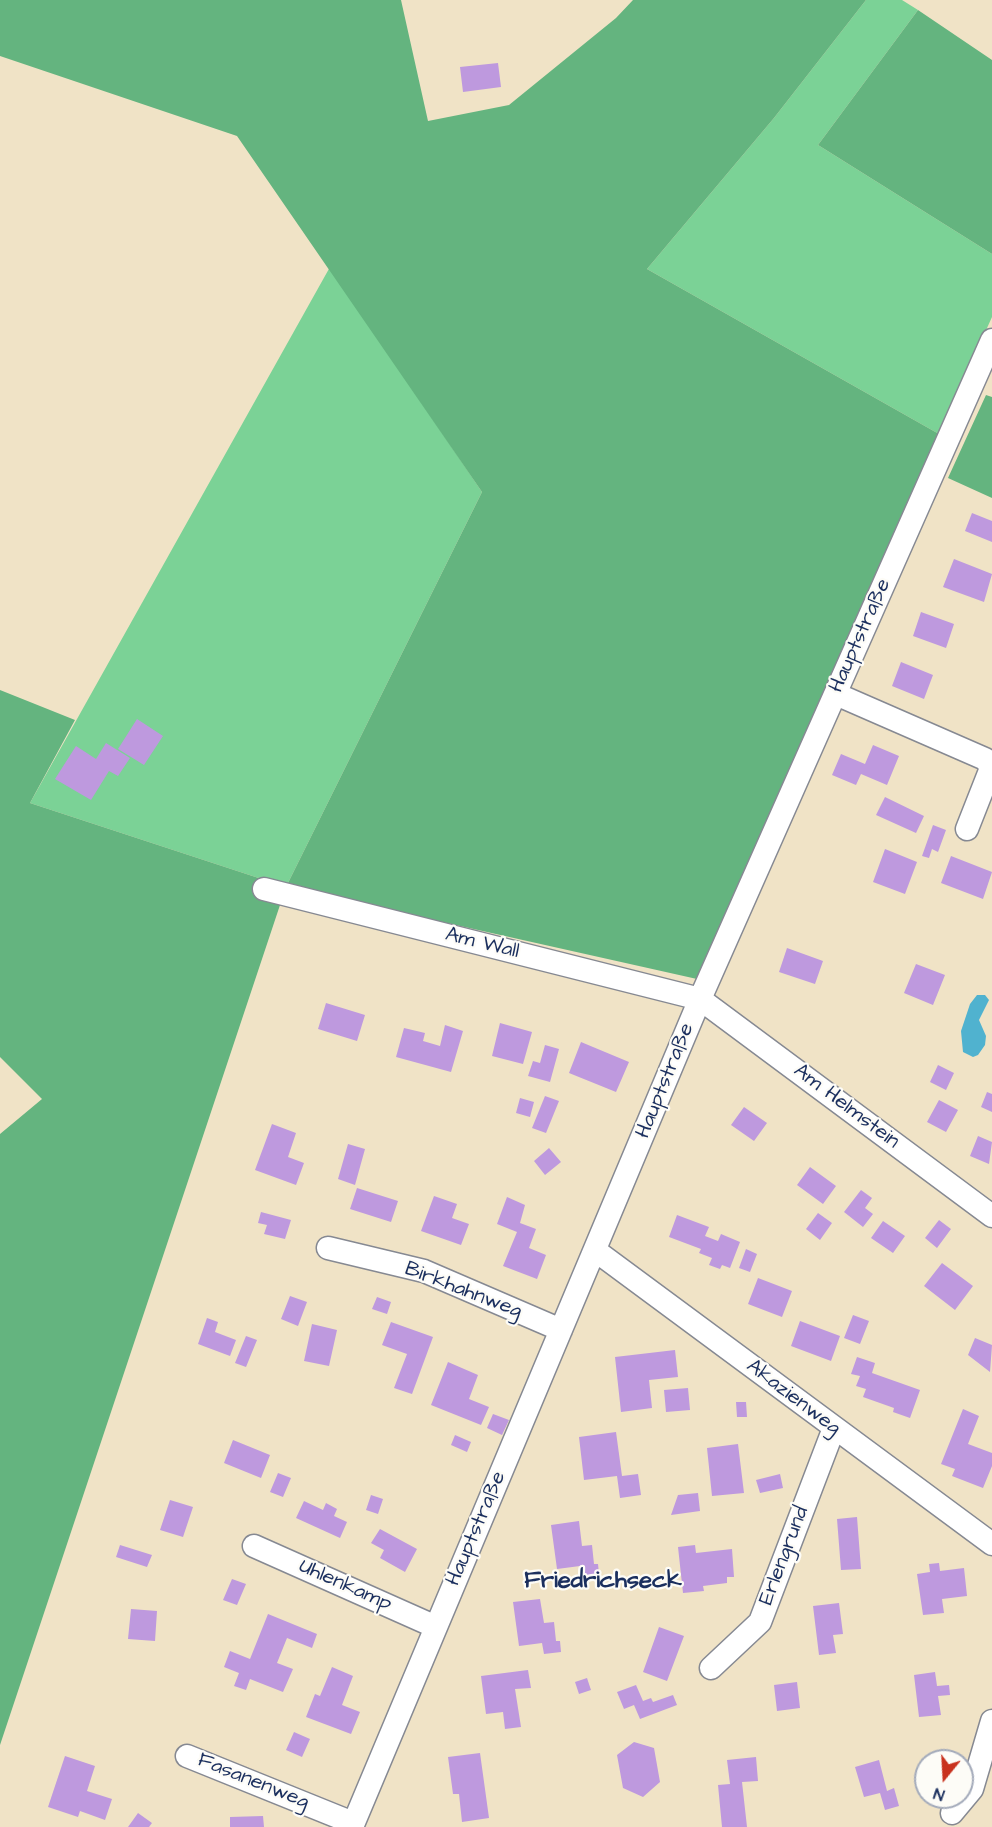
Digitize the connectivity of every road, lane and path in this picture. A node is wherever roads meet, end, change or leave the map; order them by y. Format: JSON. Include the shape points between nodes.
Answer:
{"nodes":[{"id":1,"x":992,"y":340,"type":"edge"},
{"id":2,"x":836,"y":694,"type":"junction"},
{"id":3,"x":991,"y":768,"type":"edge"},
{"id":4,"x":967,"y":829,"type":"dead end"},
{"id":5,"x":264,"y":889,"type":"dead end"},
{"id":6,"x":700,"y":999,"type":"junction"},
{"id":7,"x":992,"y":1216,"type":"edge"},
{"id":8,"x":328,"y":1248,"type":"dead end"},
{"id":9,"x":596,"y":1251,"type":"junction"},
{"id":10,"x":561,"y":1330,"type":"junction"},
{"id":11,"x":834,"y":1428,"type":"junction"},
{"id":12,"x":992,"y":1544,"type":"edge"},
{"id":13,"x":254,"y":1546,"type":"dead end"},
{"id":14,"x":436,"y":1627,"type":"junction"},
{"id":15,"x":711,"y":1668,"type":"dead end"},
{"id":16,"x":992,"y":1721,"type":"edge"},
{"id":17,"x":187,"y":1756,"type":"dead end"},
{"id":18,"x":952,"y":1813,"type":"dead end"},
{"id":19,"x":352,"y":1825,"type":"edge"}],
"edges":[{"from":1,"to":2,"type":"street","name":"Hauptstraße"},
{"from":2,"to":3,"type":"street","via":[[985,759]]},
{"from":2,"to":6,"type":"street","name":"Hauptstraße"},
{"from":3,"to":4,"type":"street"},
{"from":5,"to":6,"type":"street","name":"Am Wall"},
{"from":6,"to":7,"type":"street","name":"Am Helmstein"},
{"from":6,"to":9,"type":"street","name":"Hauptstraße"},
{"from":8,"to":10,"type":"street","name":"Birkhahnweg","via":[[424,1271]]},
{"from":9,"to":10,"type":"street","name":"Hauptstraße"},
{"from":9,"to":11,"type":"street","name":"Akazienweg"},
{"from":10,"to":14,"type":"street","name":"Hauptstraße"},
{"from":11,"to":12,"type":"street","name":"Akazienweg"},
{"from":11,"to":15,"type":"street","name":"Erlengrund","via":[[760,1623]]},
{"from":13,"to":14,"type":"street","name":"Uhlenkamp"},
{"from":14,"to":19,"type":"street","name":"Hauptstraße"},
{"from":16,"to":18,"type":"street","via":[[972,1790]]},
{"from":17,"to":19,"type":"street","name":"Fasanenweg"}]}
